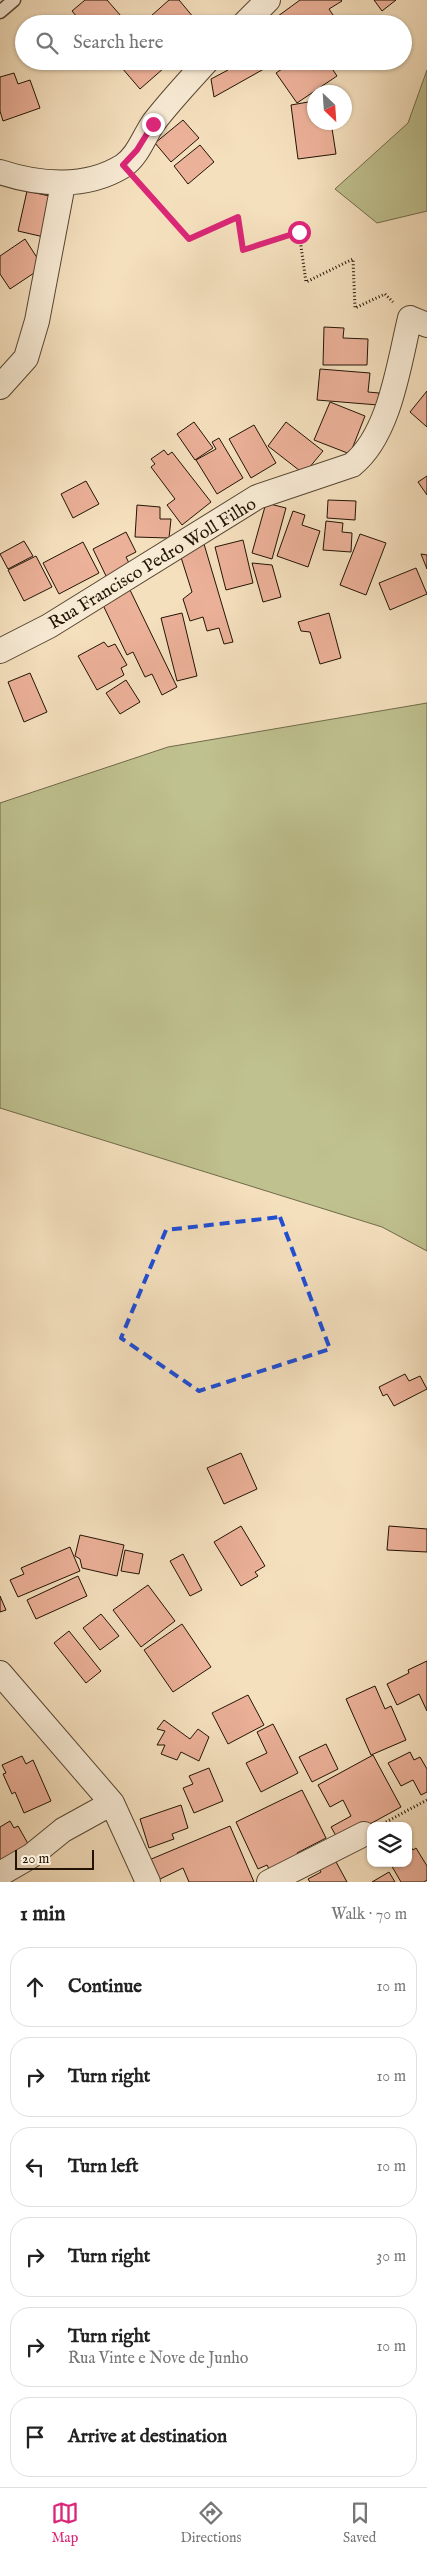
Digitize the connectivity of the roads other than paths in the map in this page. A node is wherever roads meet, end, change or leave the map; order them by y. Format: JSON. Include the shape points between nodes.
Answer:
{"nodes":[{"id":1,"x":14,"y":0,"type":"edge"},
{"id":2,"x":268,"y":0,"type":"edge"},
{"id":3,"x":0,"y":12,"type":"edge"},
{"id":4,"x":253,"y":15,"type":"edge"},
{"id":5,"x":199,"y":70,"type":"edge"},
{"id":6,"x":0,"y":172,"type":"edge"},
{"id":7,"x":63,"y":184,"type":"junction"},
{"id":8,"x":418,"y":322,"type":"edge"},
{"id":9,"x":0,"y":387,"type":"edge"},
{"id":10,"x":0,"y":651,"type":"edge"},
{"id":11,"x":0,"y":1673,"type":"edge"},
{"id":12,"x":112,"y":1803,"type":"junction"},
{"id":13,"x":367,"y":1832,"type":"edge"},
{"id":14,"x":0,"y":1874,"type":"edge"},
{"id":15,"x":148,"y":1882,"type":"edge"},
{"id":16,"x":269,"y":1882,"type":"edge"}],
"edges":[{"from":1,"to":3,"type":"lane"},
{"from":2,"to":4,"type":"street"},
{"from":5,"to":7,"type":"street","via":[[123,165],[95,177]]},
{"from":6,"to":7,"type":"street"},
{"from":7,"to":9,"type":"street","via":[[37,322],[26,358]]},
{"from":8,"to":10,"type":"street","name":"Rua Francisco Pedro Woll Filho","via":[[374,440],[352,465],[257,497],[49,626]]},
{"from":11,"to":12,"type":"street"},
{"from":12,"to":14,"type":"street","via":[[63,1830],[31,1856]]},
{"from":12,"to":15,"type":"street"},
{"from":13,"to":16,"type":"street"}]}
